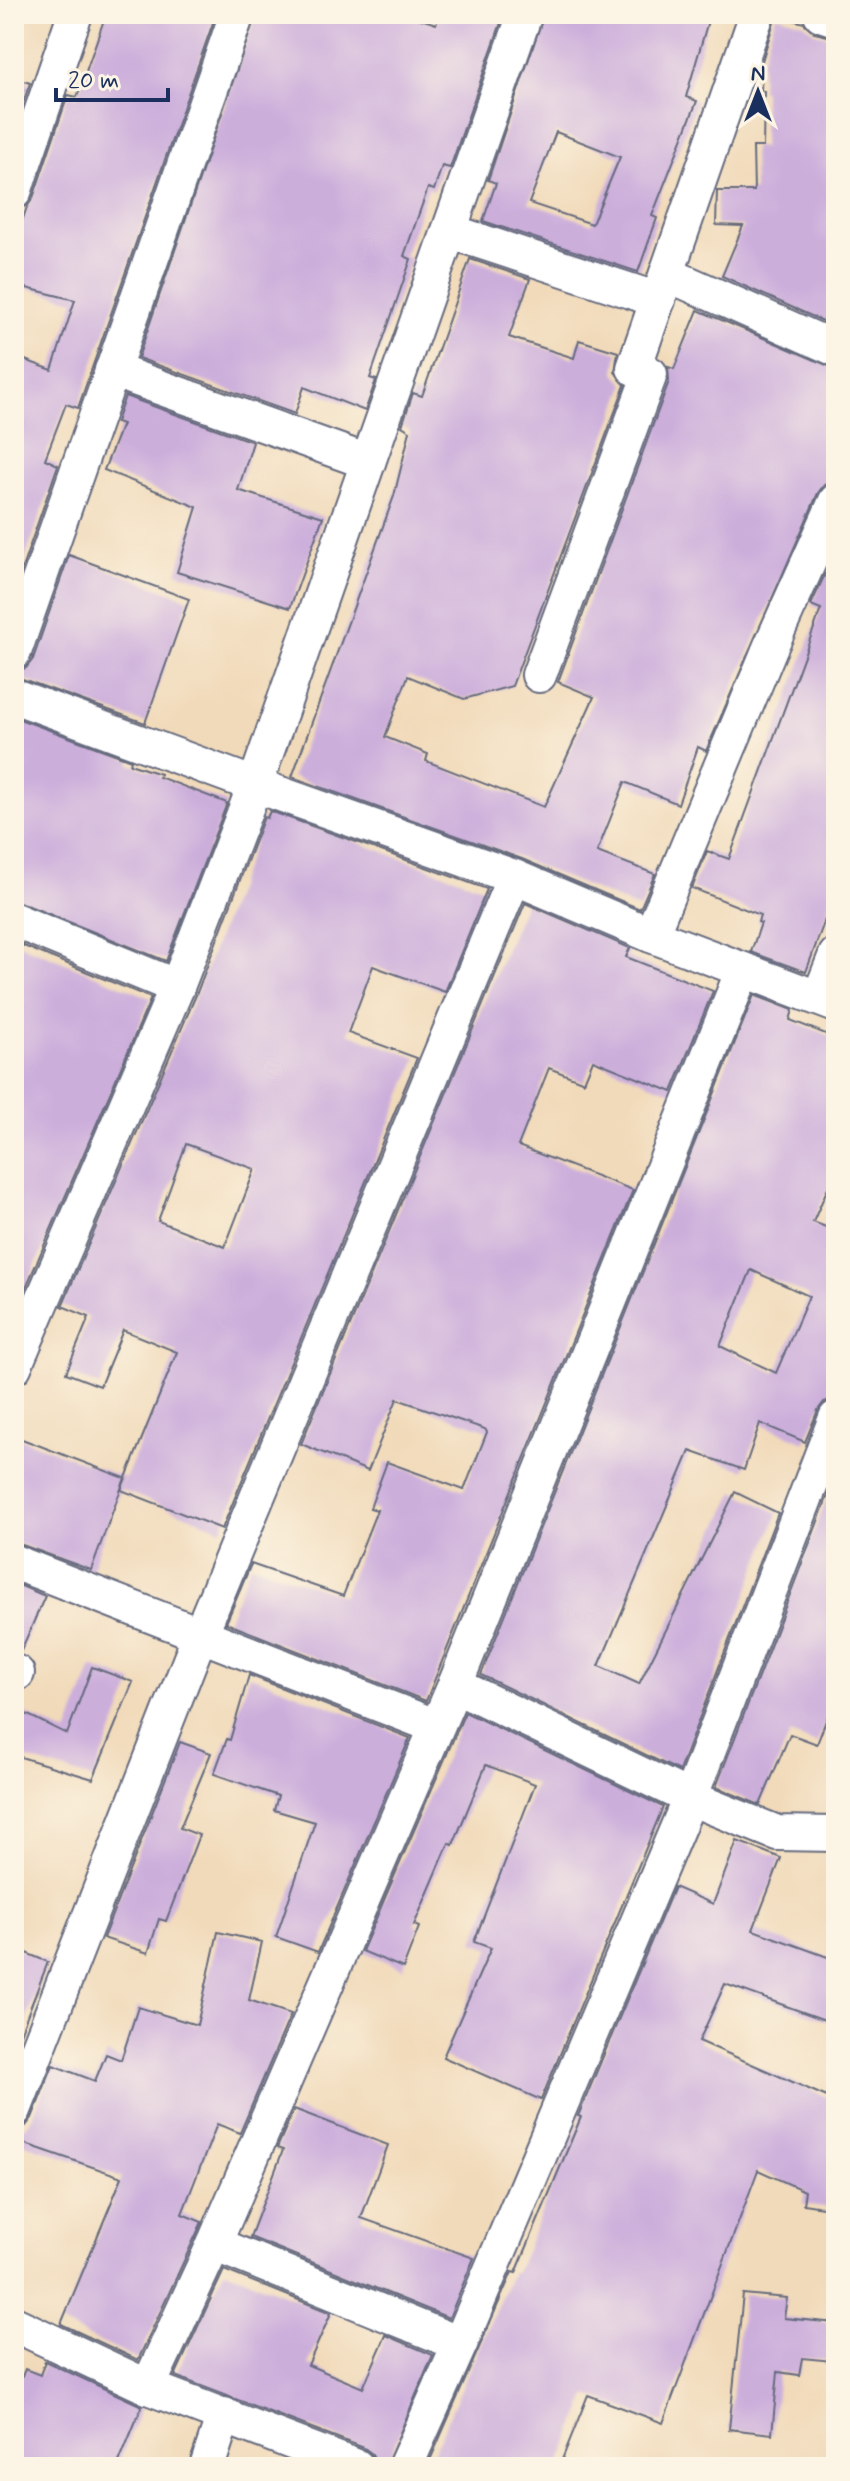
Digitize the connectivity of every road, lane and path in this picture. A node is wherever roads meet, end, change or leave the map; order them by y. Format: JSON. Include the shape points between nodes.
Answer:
{"nodes":[{"id":1,"x":75,"y":14,"type":"edge"},
{"id":2,"x":237,"y":14,"type":"edge"},
{"id":3,"x":525,"y":14,"type":"edge"},
{"id":4,"x":757,"y":14,"type":"edge"},
{"id":5,"x":821,"y":14,"type":"edge"},
{"id":6,"x":836,"y":19,"type":"edge"},
{"id":7,"x":14,"y":192,"type":"edge"},
{"id":8,"x":449,"y":231,"type":"junction"},
{"id":9,"x":663,"y":287,"type":"junction"},
{"id":10,"x":836,"y":349,"type":"edge"},
{"id":11,"x":112,"y":370,"type":"junction"},
{"id":12,"x":368,"y":462,"type":"junction"},
{"id":13,"x":836,"y":501,"type":"edge"},
{"id":14,"x":14,"y":652,"type":"edge"},
{"id":15,"x":539,"y":675,"type":"dead end"},
{"id":16,"x":14,"y":696,"type":"edge"},
{"id":17,"x":255,"y":785,"type":"junction"},
{"id":18,"x":514,"y":877,"type":"junction"},
{"id":19,"x":14,"y":920,"type":"edge"},
{"id":20,"x":651,"y":935,"type":"junction"},
{"id":21,"x":836,"y":955,"type":"edge"},
{"id":22,"x":743,"y":970,"type":"junction"},
{"id":23,"x":177,"y":987,"type":"junction"},
{"id":24,"x":827,"y":1002,"type":"edge"},
{"id":25,"x":14,"y":1367,"type":"edge"},
{"id":26,"x":836,"y":1418,"type":"edge"},
{"id":27,"x":14,"y":1562,"type":"edge"},
{"id":28,"x":200,"y":1635,"type":"junction"},
{"id":29,"x":455,"y":1685,"type":"junction"},
{"id":30,"x":435,"y":1726,"type":"junction"},
{"id":31,"x":690,"y":1798,"type":"junction"},
{"id":32,"x":836,"y":1834,"type":"edge"},
{"id":33,"x":14,"y":2110,"type":"edge"},
{"id":34,"x":214,"y":2244,"type":"junction"},
{"id":35,"x":14,"y":2324,"type":"edge"},
{"id":36,"x":460,"y":2344,"type":"junction"},
{"id":37,"x":148,"y":2387,"type":"junction"},
{"id":38,"x":224,"y":2415,"type":"junction"},
{"id":39,"x":207,"y":2467,"type":"edge"},
{"id":40,"x":357,"y":2467,"type":"edge"},
{"id":41,"x":405,"y":2467,"type":"edge"}],
"edges":[{"from":1,"to":7,"type":"street"},
{"from":2,"to":11,"type":"street"},
{"from":3,"to":8,"type":"street"},
{"from":4,"to":9,"type":"street"},
{"from":5,"to":6,"type":"street"},
{"from":8,"to":9,"type":"street"},
{"from":8,"to":12,"type":"street"},
{"from":9,"to":10,"type":"street"},
{"from":9,"to":15,"type":"street","via":[[634,368],[650,374]]},
{"from":11,"to":12,"type":"street"},
{"from":11,"to":14,"type":"street"},
{"from":12,"to":17,"type":"street"},
{"from":13,"to":20,"type":"street"},
{"from":16,"to":17,"type":"street"},
{"from":17,"to":18,"type":"street"},
{"from":17,"to":23,"type":"street"},
{"from":18,"to":20,"type":"street"},
{"from":18,"to":28,"type":"street"},
{"from":19,"to":23,"type":"street"},
{"from":20,"to":22,"type":"street"},
{"from":21,"to":24,"type":"street"},
{"from":22,"to":24,"type":"street"},
{"from":22,"to":29,"type":"street"},
{"from":23,"to":25,"type":"street"},
{"from":26,"to":31,"type":"street"},
{"from":27,"to":28,"type":"street"},
{"from":28,"to":30,"type":"street"},
{"from":28,"to":33,"type":"street"},
{"from":29,"to":30,"type":"street"},
{"from":29,"to":31,"type":"street"},
{"from":30,"to":34,"type":"street"},
{"from":31,"to":32,"type":"street","via":[[777,1833]]},
{"from":31,"to":36,"type":"street"},
{"from":34,"to":36,"type":"street"},
{"from":34,"to":37,"type":"street"},
{"from":35,"to":37,"type":"street"},
{"from":36,"to":41,"type":"street"},
{"from":37,"to":38,"type":"street"},
{"from":38,"to":39,"type":"street"},
{"from":38,"to":40,"type":"street"}]}
